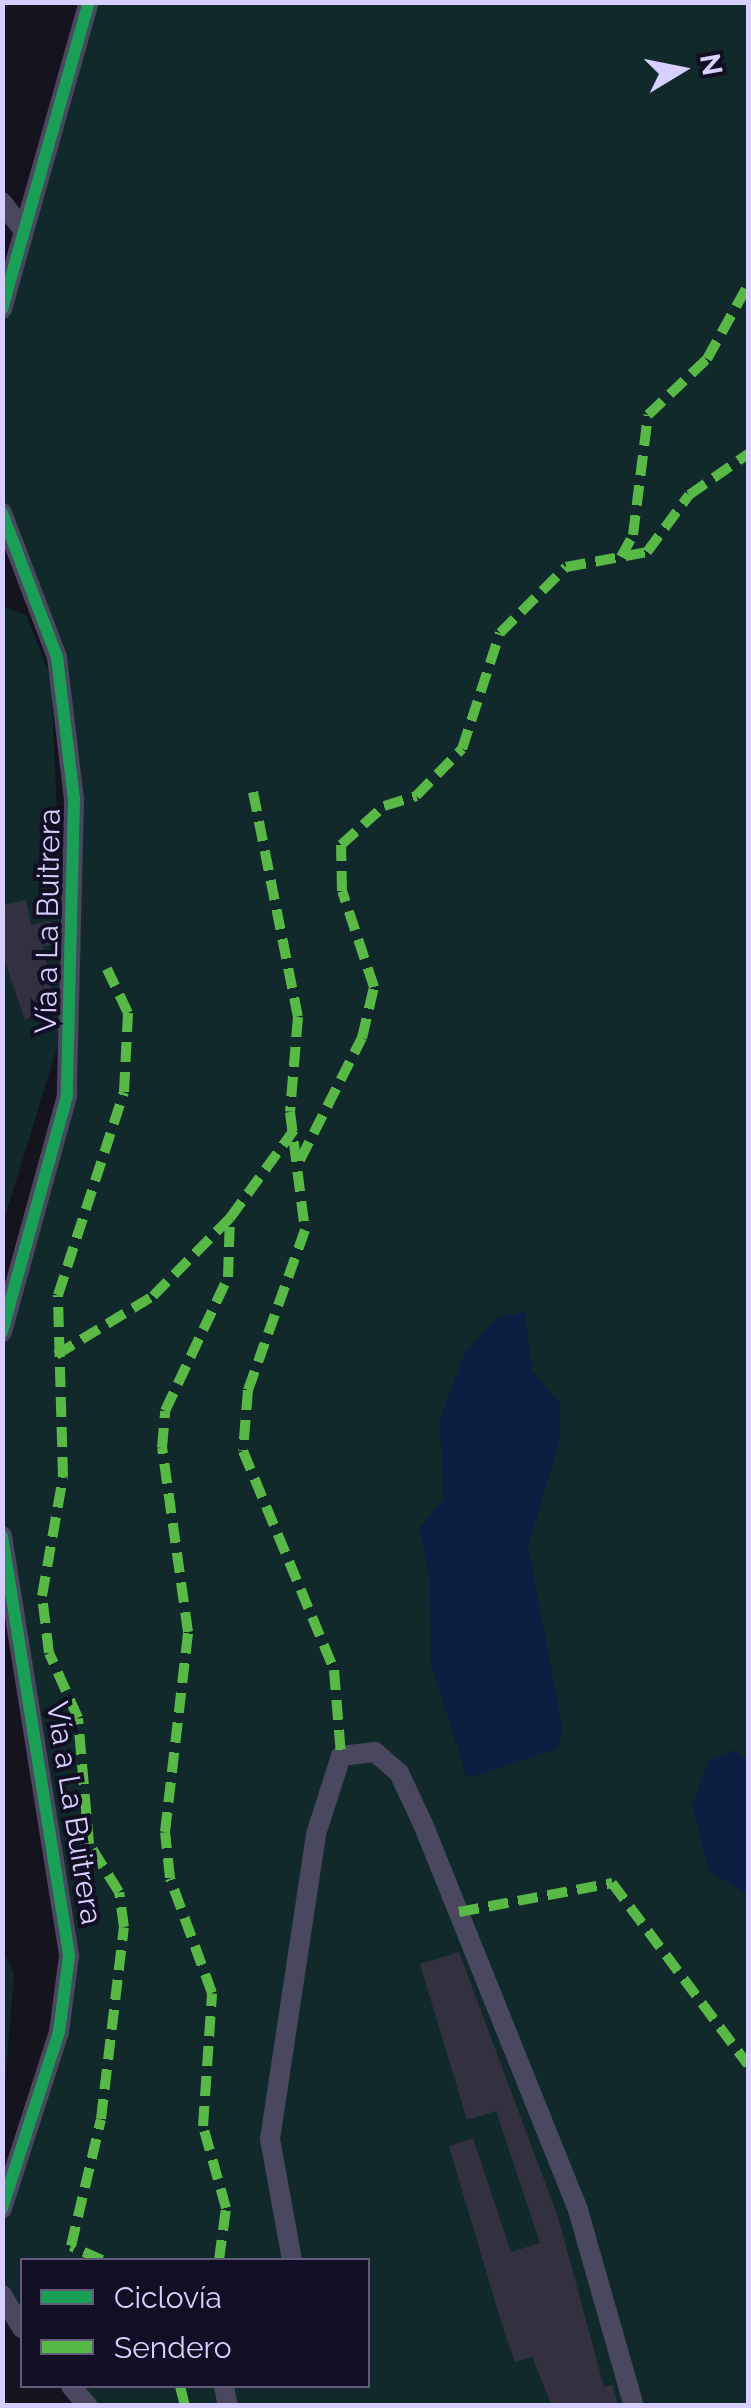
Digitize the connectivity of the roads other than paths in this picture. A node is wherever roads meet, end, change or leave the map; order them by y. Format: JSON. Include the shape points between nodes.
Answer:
{"nodes":[{"id":1,"x":89,"y":2,"type":"edge"},
{"id":2,"x":2,"y":202,"type":"edge"},
{"id":3,"x":21,"y":227,"type":"junction"},
{"id":4,"x":2,"y":308,"type":"edge"},
{"id":5,"x":2,"y":513,"type":"edge"},
{"id":6,"x":2,"y":1332,"type":"edge"},
{"id":7,"x":2,"y":1536,"type":"edge"},
{"id":8,"x":2,"y":2209,"type":"edge"},
{"id":9,"x":292,"y":2258,"type":"edge"},
{"id":10,"x":2,"y":2295,"type":"edge"},
{"id":11,"x":20,"y":2325,"type":"edge"},
{"id":12,"x":634,"y":2406,"type":"edge"}],
"edges":[{"from":1,"to":3,"type":"street"},
{"from":2,"to":3,"type":"street"},
{"from":3,"to":4,"type":"street"},
{"from":5,"to":6,"type":"street","name":"Vía a La Buitrera","via":[[67,698],[74,895],[67,1096]]},
{"from":7,"to":8,"type":"street","name":"Vía a La Buitrera","via":[[69,1956],[59,2032]]},
{"from":9,"to":12,"type":"street","via":[[270,2139],[316,1834],[341,1756],[374,1752],[399,1774],[422,1824],[578,2210]]},
{"from":10,"to":11,"type":"street"}]}
